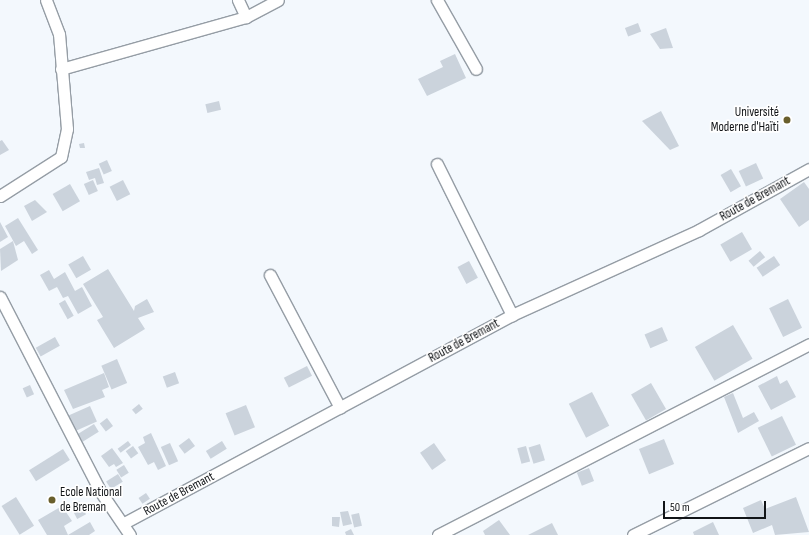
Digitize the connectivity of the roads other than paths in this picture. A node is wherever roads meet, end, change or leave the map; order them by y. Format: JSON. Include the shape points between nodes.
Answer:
{"nodes":[{"id":1,"x":46,"y":0,"type":"edge"},
{"id":2,"x":238,"y":0,"type":"edge"},
{"id":3,"x":278,"y":0,"type":"edge"},
{"id":4,"x":437,"y":0,"type":"edge"},
{"id":5,"x":246,"y":17,"type":"junction"},
{"id":6,"x":61,"y":69,"type":"junction"},
{"id":7,"x":476,"y":69,"type":"dead end"},
{"id":8,"x":437,"y":164,"type":"dead end"},
{"id":9,"x":809,"y":169,"type":"edge"},
{"id":10,"x":0,"y":196,"type":"edge"},
{"id":11,"x":270,"y":275,"type":"dead end"},
{"id":12,"x":0,"y":297,"type":"edge"},
{"id":13,"x":512,"y":315,"type":"junction"},
{"id":14,"x":809,"y":344,"type":"edge"},
{"id":15,"x":340,"y":408,"type":"junction"},
{"id":16,"x":809,"y":448,"type":"edge"},
{"id":17,"x":124,"y":524,"type":"junction"},
{"id":18,"x":130,"y":535,"type":"edge"},
{"id":19,"x":438,"y":535,"type":"edge"},
{"id":20,"x":633,"y":535,"type":"edge"}],
"edges":[{"from":1,"to":6,"type":"street","via":[[59,34]]},
{"from":2,"to":5,"type":"street"},
{"from":3,"to":5,"type":"street"},
{"from":4,"to":7,"type":"street"},
{"from":5,"to":6,"type":"street"},
{"from":6,"to":10,"type":"street","via":[[67,130],[61,157]]},
{"from":8,"to":13,"type":"street"},
{"from":9,"to":13,"type":"street","name":"Route de Bremant","via":[[699,230]]},
{"from":11,"to":15,"type":"street"},
{"from":12,"to":17,"type":"street","via":[[100,491]]},
{"from":13,"to":15,"type":"street","name":"Route de Bremant"},
{"from":14,"to":19,"type":"street"},
{"from":15,"to":17,"type":"street","name":"Route de Bremant"},
{"from":16,"to":20,"type":"street"},
{"from":17,"to":18,"type":"street"}]}
